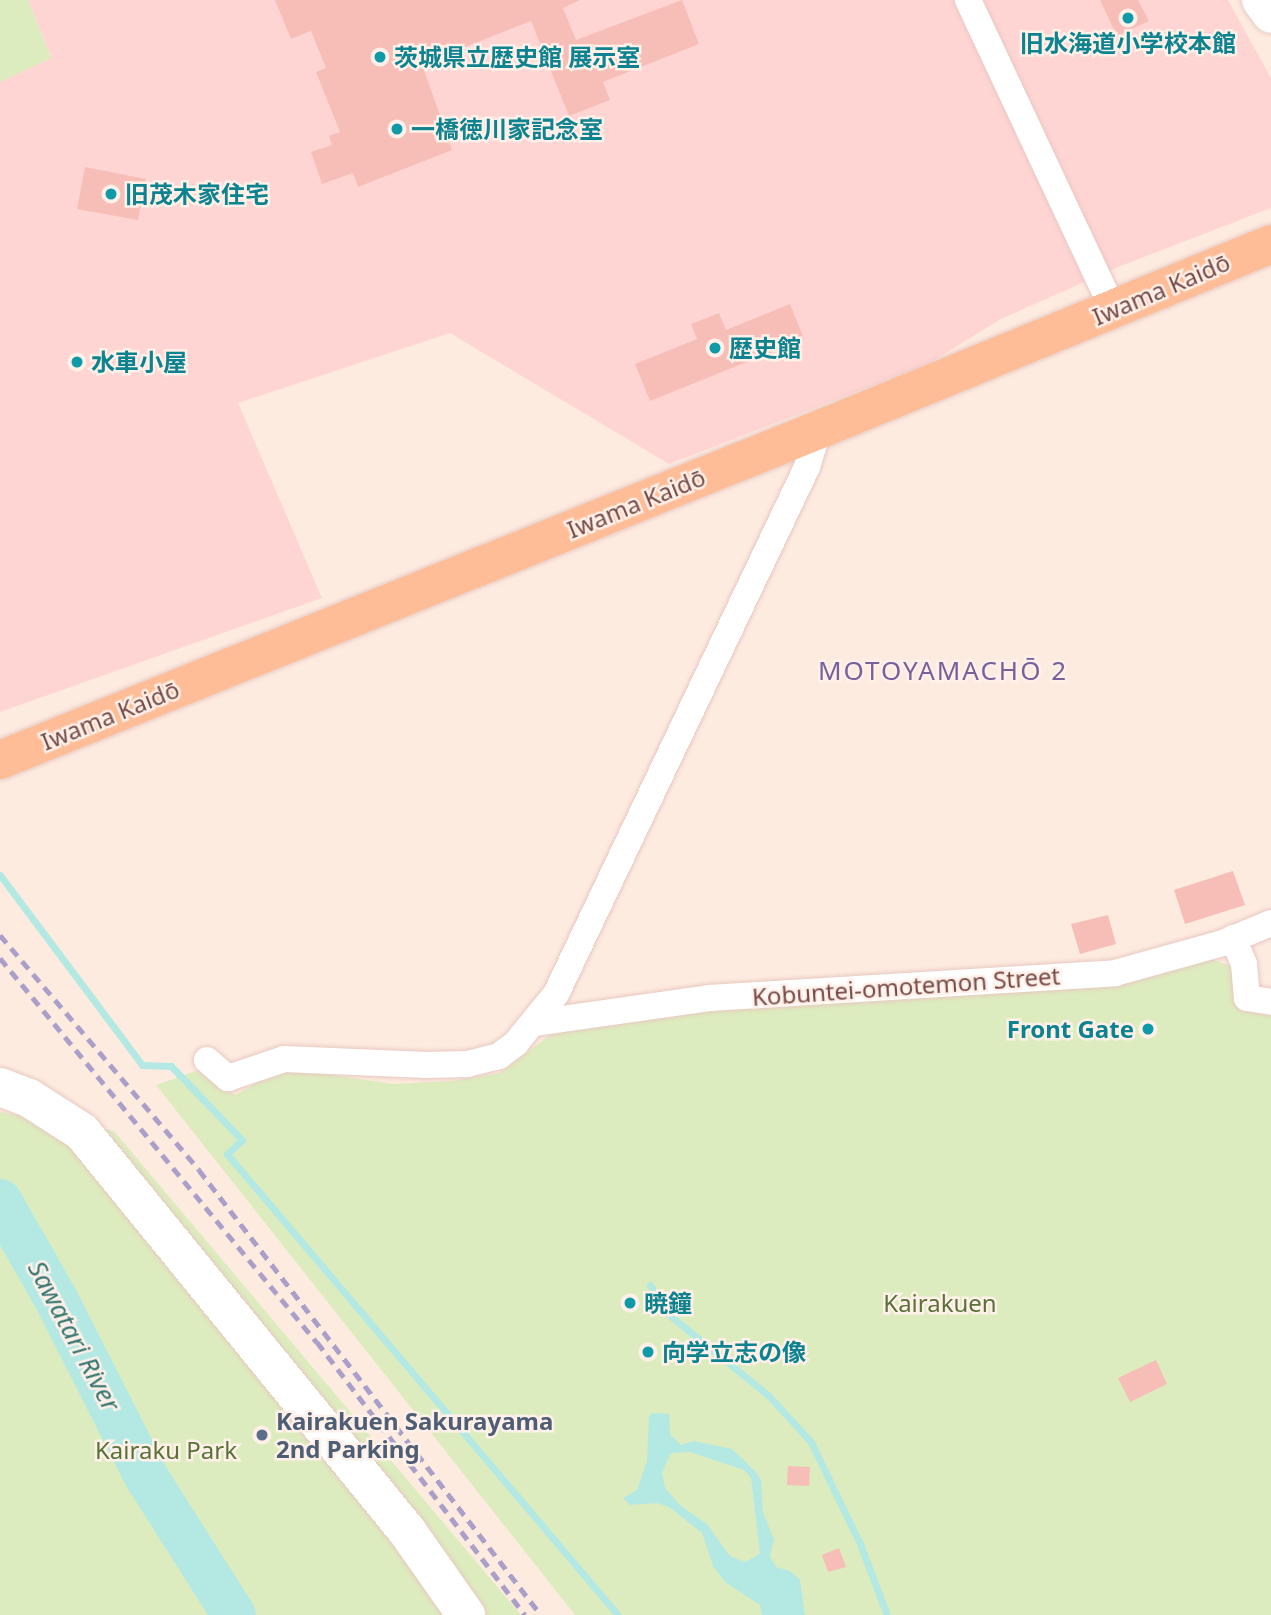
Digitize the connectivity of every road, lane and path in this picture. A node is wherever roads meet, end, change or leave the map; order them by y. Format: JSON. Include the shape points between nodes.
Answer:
{"nodes":[{"id":1,"x":968,"y":0,"type":"edge"},
{"id":2,"x":1261,"y":0,"type":"edge"},
{"id":3,"x":1271,"y":14,"type":"edge"},
{"id":4,"x":1271,"y":244,"type":"edge"},
{"id":5,"x":1113,"y":309,"type":"junction"},
{"id":6,"x":818,"y":430,"type":"junction"},
{"id":7,"x":0,"y":760,"type":"edge"},
{"id":8,"x":1271,"y":923,"type":"edge"},
{"id":9,"x":1233,"y":938,"type":"junction"},
{"id":10,"x":1271,"y":1002,"type":"edge"},
{"id":11,"x":534,"y":1023,"type":"junction"},
{"id":12,"x":206,"y":1060,"type":"dead end"},
{"id":13,"x":0,"y":1087,"type":"edge"},
{"id":14,"x":466,"y":1615,"type":"edge"}],
"edges":[{"from":1,"to":5,"type":"street"},
{"from":2,"to":3,"type":"street"},
{"from":4,"to":5,"type":"main road","name":"Iwama Kaidō"},
{"from":5,"to":6,"type":"main road","name":"Iwama Kaidō"},
{"from":6,"to":7,"type":"main road","name":"Iwama Kaidō"},
{"from":6,"to":11,"type":"street","via":[[807,467],[556,994]]},
{"from":8,"to":9,"type":"street","name":"Kobuntei-omotemon Street"},
{"from":9,"to":10,"type":"street","via":[[1244,964],[1247,998]]},
{"from":9,"to":11,"type":"street","name":"Kobuntei-omotemon Street","via":[[1115,973],[710,998]]},
{"from":11,"to":12,"type":"street","via":[[499,1056],[467,1064],[284,1059],[228,1078]]},
{"from":13,"to":14,"type":"street","via":[[29,1098],[82,1132],[407,1531]]}]}
